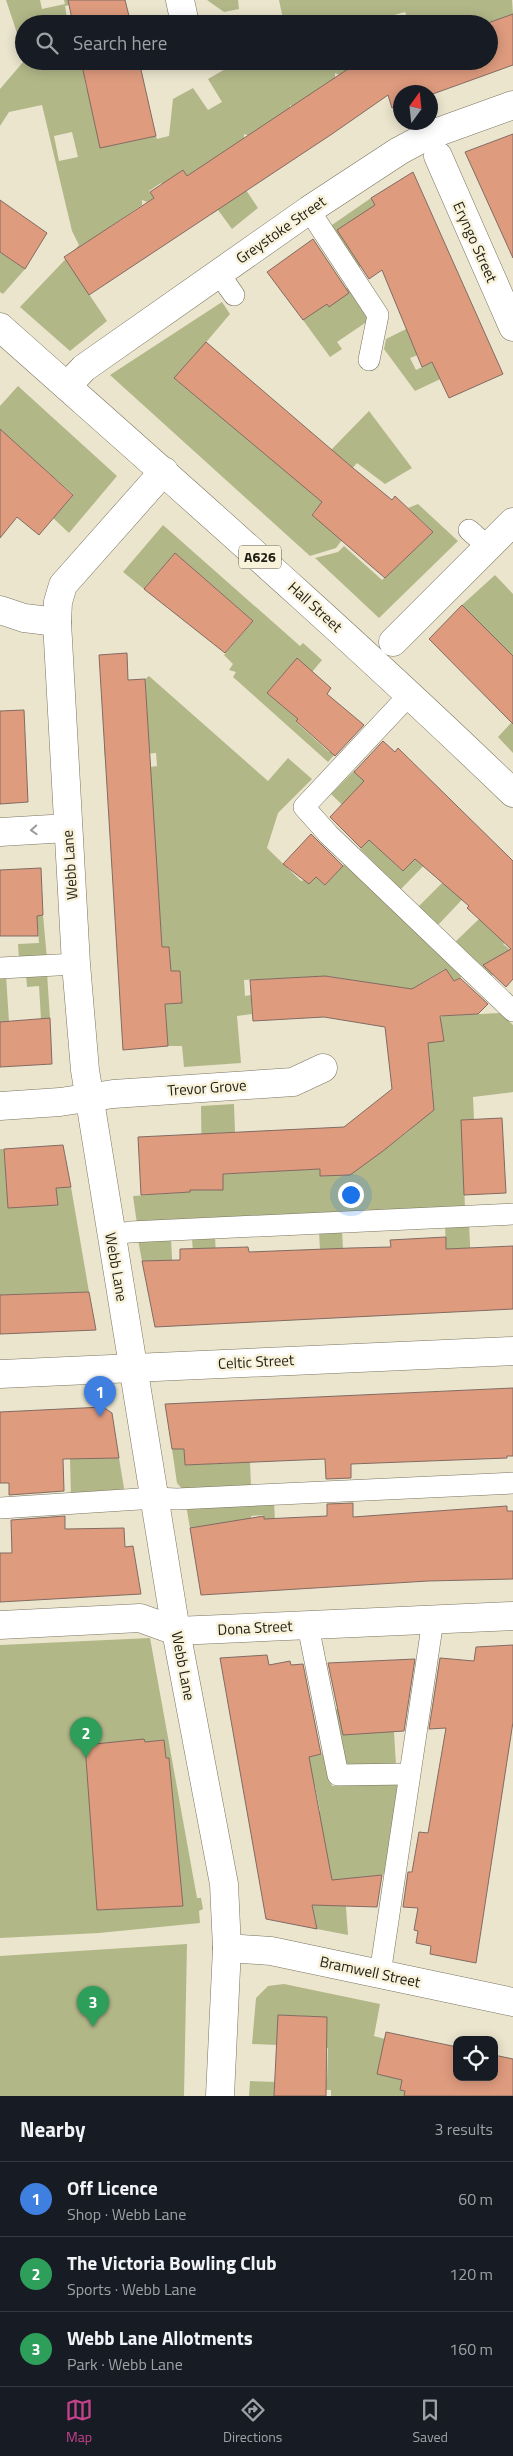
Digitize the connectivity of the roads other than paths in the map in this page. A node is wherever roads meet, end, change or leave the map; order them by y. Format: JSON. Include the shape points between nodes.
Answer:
{"nodes":[{"id":1,"x":180,"y":0,"type":"edge"},
{"id":2,"x":183,"y":15,"type":"edge"},
{"id":3,"x":513,"y":105,"type":"edge"},
{"id":4,"x":438,"y":156,"type":"dead end"},
{"id":5,"x":309,"y":210,"type":"junction"},
{"id":6,"x":0,"y":327,"type":"edge"},
{"id":7,"x":513,"y":327,"type":"edge"},
{"id":8,"x":369,"y":360,"type":"dead end"},
{"id":9,"x":66,"y":386,"type":"junction"},
{"id":10,"x":164,"y":470,"type":"junction"},
{"id":11,"x":513,"y":522,"type":"edge"},
{"id":12,"x":0,"y":610,"type":"edge"},
{"id":13,"x":57,"y":622,"type":"junction"},
{"id":14,"x":393,"y":642,"type":"dead end"},
{"id":15,"x":410,"y":694,"type":"junction"},
{"id":16,"x":513,"y":793,"type":"edge"},
{"id":17,"x":68,"y":828,"type":"junction"},
{"id":18,"x":0,"y":832,"type":"edge"},
{"id":19,"x":76,"y":964,"type":"junction"},
{"id":20,"x":0,"y":968,"type":"edge"},
{"id":21,"x":513,"y":1011,"type":"edge"},
{"id":22,"x":323,"y":1068,"type":"dead end"},
{"id":23,"x":89,"y":1097,"type":"junction"},
{"id":24,"x":0,"y":1106,"type":"edge"},
{"id":25,"x":513,"y":1214,"type":"edge"},
{"id":26,"x":111,"y":1235,"type":"junction"},
{"id":27,"x":513,"y":1351,"type":"edge"},
{"id":28,"x":134,"y":1367,"type":"junction"},
{"id":29,"x":0,"y":1374,"type":"edge"},
{"id":30,"x":513,"y":1483,"type":"edge"},
{"id":31,"x":155,"y":1498,"type":"junction"},
{"id":32,"x":0,"y":1508,"type":"edge"},
{"id":33,"x":513,"y":1616,"type":"edge"},
{"id":34,"x":433,"y":1620,"type":"junction"},
{"id":35,"x":0,"y":1625,"type":"edge"},
{"id":36,"x":308,"y":1626,"type":"junction"},
{"id":37,"x":176,"y":1632,"type":"junction"},
{"id":38,"x":409,"y":1774,"type":"junction"},
{"id":39,"x":227,"y":1948,"type":"junction"},
{"id":40,"x":380,"y":1974,"type":"junction"},
{"id":41,"x":511,"y":1994,"type":"edge"},
{"id":42,"x":220,"y":2096,"type":"edge"}],
"edges":[{"from":1,"to":2,"type":"street"},
{"from":3,"to":5,"type":"street","name":"Greystoke Street","via":[[427,136],[398,151]]},
{"from":4,"to":7,"type":"street","name":"Eryngo Street"},
{"from":5,"to":8,"type":"lane","via":[[378,315]]},
{"from":5,"to":9,"type":"street","name":"Greystoke Street","via":[[227,284],[84,368]]},
{"from":6,"to":9,"type":"street","name":"Hall Street","number":"A626"},
{"from":9,"to":10,"type":"street","name":"Hall Street","number":"A626"},
{"from":10,"to":13,"type":"street","name":"Webb Lane","via":[[63,585]]},
{"from":10,"to":15,"type":"street","name":"Hall Street","number":"A626"},
{"from":11,"to":14,"type":"street","via":[[478,538],[440,596]]},
{"from":12,"to":13,"type":"street","via":[[24,618]]},
{"from":13,"to":17,"type":"street","name":"Webb Lane"},
{"from":15,"to":16,"type":"street","name":"Hall Street","number":"A626"},
{"from":15,"to":21,"type":"lane","via":[[304,807],[329,835]]},
{"from":17,"to":18,"type":"street","one_way":true},
{"from":17,"to":19,"type":"street","name":"Webb Lane"},
{"from":19,"to":20,"type":"lane"},
{"from":19,"to":23,"type":"street","name":"Webb Lane"},
{"from":22,"to":23,"type":"street","name":"Trevor Grove","via":[[293,1082]]},
{"from":23,"to":24,"type":"street","name":"Trevor Grove"},
{"from":23,"to":26,"type":"street","name":"Webb Lane"},
{"from":25,"to":26,"type":"lane"},
{"from":26,"to":28,"type":"street","name":"Webb Lane"},
{"from":27,"to":28,"type":"street","name":"Celtic Street"},
{"from":28,"to":29,"type":"street","name":"Celtic Street"},
{"from":28,"to":31,"type":"street","name":"Webb Lane"},
{"from":30,"to":31,"type":"lane"},
{"from":31,"to":32,"type":"lane"},
{"from":31,"to":37,"type":"street","name":"Webb Lane"},
{"from":33,"to":34,"type":"street","name":"Dona Street"},
{"from":34,"to":36,"type":"street","name":"Dona Street"},
{"from":34,"to":38,"type":"lane"},
{"from":35,"to":37,"type":"street","name":"Dona Street","via":[[140,1618]]},
{"from":36,"to":37,"type":"street","name":"Dona Street"},
{"from":36,"to":38,"type":"lane","via":[[338,1775]]},
{"from":37,"to":39,"type":"street","name":"Webb Lane","via":[[224,1884]]},
{"from":38,"to":40,"type":"lane"},
{"from":39,"to":40,"type":"street","name":"Bramwell Street","via":[[271,1951]]},
{"from":39,"to":42,"type":"street","name":"Webb Lane"},
{"from":40,"to":41,"type":"street","name":"Bramwell Street"}]}
